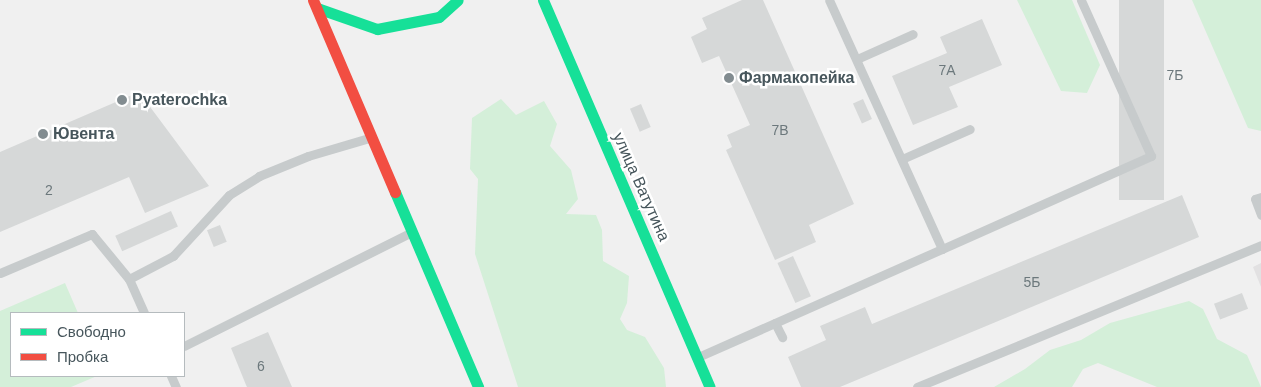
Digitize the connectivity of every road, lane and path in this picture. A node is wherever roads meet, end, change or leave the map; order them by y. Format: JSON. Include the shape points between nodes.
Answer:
{"nodes":[{"id":1,"x":458,"y":0,"type":"edge"},
{"id":2,"x":543,"y":0,"type":"edge"},
{"id":3,"x":829,"y":0,"type":"edge"},
{"id":4,"x":1081,"y":0,"type":"edge"},
{"id":5,"x":315,"y":4,"type":"edge"},
{"id":6,"x":913,"y":34,"type":"dead end"},
{"id":7,"x":857,"y":59,"type":"junction"},
{"id":8,"x":970,"y":129,"type":"dead end"},
{"id":9,"x":372,"y":137,"type":"junction"},
{"id":10,"x":902,"y":159,"type":"junction"},
{"id":11,"x":1261,"y":197,"type":"edge"},
{"id":12,"x":1261,"y":215,"type":"edge"},
{"id":13,"x":412,"y":232,"type":"junction"},
{"id":14,"x":1261,"y":245,"type":"edge"},
{"id":15,"x":942,"y":249,"type":"junction"},
{"id":16,"x":0,"y":272,"type":"edge"},
{"id":17,"x":129,"y":279,"type":"junction"},
{"id":18,"x":144,"y":312,"type":"edge"},
{"id":19,"x":775,"y":323,"type":"junction"},
{"id":20,"x":782,"y":337,"type":"dead end"},
{"id":21,"x":185,"y":346,"type":"edge"},
{"id":22,"x":698,"y":357,"type":"junction"},
{"id":23,"x":478,"y":387,"type":"edge"},
{"id":24,"x":710,"y":387,"type":"edge"},
{"id":25,"x":917,"y":387,"type":"edge"}],
"edges":[{"from":1,"to":5,"type":"main road","via":[[439,17],[377,29]]},
{"from":2,"to":22,"type":"main road","name":"улица Ватутина"},
{"from":3,"to":7,"type":"lane"},
{"from":4,"to":15,"type":"lane","via":[[1151,156]]},
{"from":5,"to":9,"type":"main road"},
{"from":6,"to":7,"type":"lane"},
{"from":7,"to":10,"type":"lane"},
{"from":8,"to":10,"type":"lane"},
{"from":9,"to":13,"type":"main road"},
{"from":9,"to":17,"type":"lane","via":[[308,156],[259,176],[229,195],[173,256]]},
{"from":10,"to":15,"type":"lane"},
{"from":11,"to":12,"type":"lane","via":[[1255,199]]},
{"from":13,"to":21,"type":"lane"},
{"from":13,"to":23,"type":"main road"},
{"from":14,"to":25,"type":"lane"},
{"from":15,"to":19,"type":"lane"},
{"from":16,"to":17,"type":"lane","via":[[92,234]]},
{"from":17,"to":18,"type":"lane"},
{"from":19,"to":20,"type":"lane"},
{"from":19,"to":22,"type":"lane"},
{"from":22,"to":24,"type":"main road","name":"улица Ватутина"}]}
